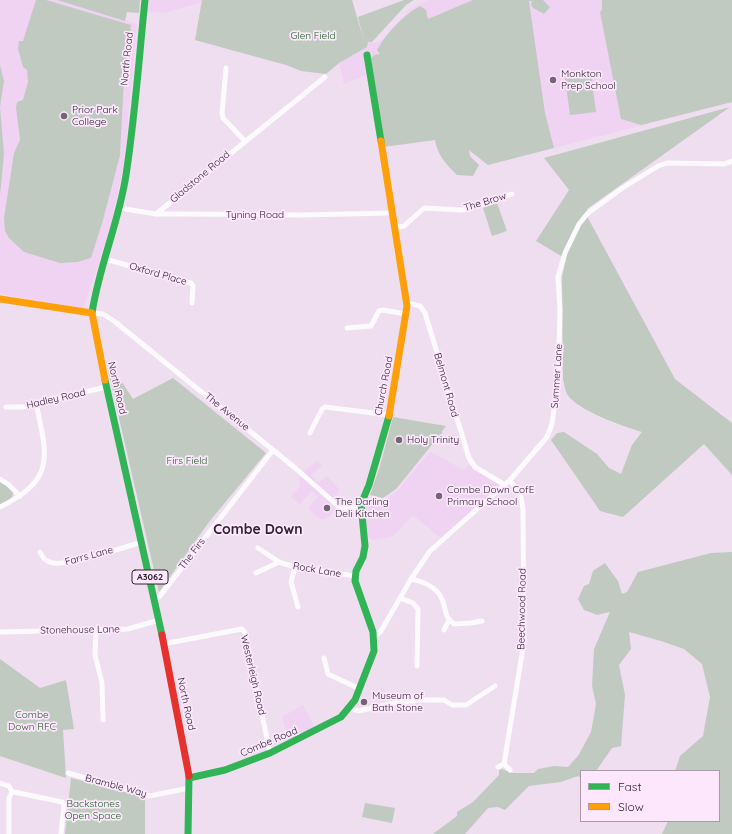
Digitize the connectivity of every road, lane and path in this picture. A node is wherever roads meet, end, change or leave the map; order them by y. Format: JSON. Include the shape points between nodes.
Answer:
{"nodes":[{"id":1,"x":144,"y":0,"type":"edge"},
{"id":2,"x":367,"y":55,"type":"dead end"},
{"id":3,"x":226,"y":68,"type":"dead end"},
{"id":4,"x":325,"y":77,"type":"dead end"},
{"id":5,"x":244,"y":140,"type":"junction"},
{"id":6,"x":732,"y":161,"type":"edge"},
{"id":7,"x":512,"y":194,"type":"dead end"},
{"id":8,"x":119,"y":208,"type":"junction"},
{"id":9,"x":391,"y":213,"type":"junction"},
{"id":10,"x":156,"y":214,"type":"junction"},
{"id":11,"x":394,"y":228,"type":"junction"},
{"id":12,"x":105,"y":259,"type":"junction"},
{"id":13,"x":0,"y":298,"type":"edge"},
{"id":14,"x":192,"y":304,"type":"dead end"},
{"id":15,"x":407,"y":304,"type":"junction"},
{"id":16,"x":92,"y":313,"type":"junction"},
{"id":17,"x":406,"y":314,"type":"junction"},
{"id":18,"x":347,"y":328,"type":"dead end"},
{"id":19,"x":106,"y":387,"type":"junction"},
{"id":20,"x":36,"y":404,"type":"junction"},
{"id":21,"x":6,"y":407,"type":"dead end"},
{"id":22,"x":389,"y":416,"type":"junction"},
{"id":23,"x":310,"y":433,"type":"dead end"},
{"id":24,"x":273,"y":450,"type":"junction"},
{"id":25,"x":0,"y":479,"type":"edge"},
{"id":26,"x":510,"y":480,"type":"junction"},
{"id":27,"x":505,"y":485,"type":"junction"},
{"id":28,"x":20,"y":496,"type":"junction"},
{"id":29,"x":361,"y":504,"type":"junction"},
{"id":30,"x":0,"y":507,"type":"edge"},
{"id":31,"x":142,"y":542,"type":"junction"},
{"id":32,"x":258,"y":548,"type":"dead end"},
{"id":33,"x":40,"y":552,"type":"dead end"},
{"id":34,"x":279,"y":562,"type":"junction"},
{"id":35,"x":295,"y":567,"type":"junction"},
{"id":36,"x":256,"y":573,"type":"dead end"},
{"id":37,"x":355,"y":576,"type":"junction"},
{"id":38,"x":410,"y":580,"type":"junction"},
{"id":39,"x":400,"y":598,"type":"junction"},
{"id":40,"x":155,"y":599,"type":"junction"},
{"id":41,"x":298,"y":607,"type":"dead end"},
{"id":42,"x":159,"y":620,"type":"junction"},
{"id":43,"x":449,"y":620,"type":"junction"},
{"id":44,"x":482,"y":621,"type":"dead end"},
{"id":45,"x":96,"y":630,"type":"junction"},
{"id":46,"x":444,"y":630,"type":"dead end"},
{"id":47,"x":0,"y":632,"type":"edge"},
{"id":48,"x":374,"y":637,"type":"junction"},
{"id":49,"x":163,"y":644,"type":"junction"},
{"id":50,"x":324,"y":658,"type":"dead end"},
{"id":51,"x":417,"y":666,"type":"dead end"},
{"id":52,"x":495,"y":686,"type":"dead end"},
{"id":53,"x":360,"y":688,"type":"junction"},
{"id":54,"x":349,"y":708,"type":"junction"},
{"id":55,"x":103,"y":720,"type":"dead end"},
{"id":56,"x":270,"y":753,"type":"junction"},
{"id":57,"x":504,"y":764,"type":"junction"},
{"id":58,"x":498,"y":767,"type":"dead end"},
{"id":59,"x":510,"y":770,"type":"dead end"},
{"id":60,"x":68,"y":773,"type":"dead end"},
{"id":61,"x":188,"y":778,"type":"junction"},
{"id":62,"x":0,"y":783,"type":"edge"},
{"id":63,"x":189,"y":788,"type":"junction"},
{"id":64,"x":12,"y":792,"type":"junction"},
{"id":65,"x":9,"y":834,"type":"edge"},
{"id":66,"x":61,"y":834,"type":"edge"},
{"id":67,"x":188,"y":834,"type":"edge"}],
"edges":[{"from":1,"to":8,"type":"street","name":"North Road","via":[[128,162]]},
{"from":2,"to":9,"type":"street","name":"Church Road"},
{"from":3,"to":5,"type":"street","via":[[223,118]]},
{"from":4,"to":5,"type":"street","name":"Gladstone Road"},
{"from":5,"to":10,"type":"street","name":"Gladstone Road"},
{"from":6,"to":26,"type":"street","name":"Summer Lane","via":[[724,164],[666,163],[658,166],[588,213],[579,224],[565,253],[558,277],[558,381],[552,424],[539,448]]},
{"from":7,"to":11,"type":"street","name":"The Brow","via":[[461,210],[424,208],[405,225]]},
{"from":8,"to":10,"type":"street","name":"Tyning Road"},
{"from":8,"to":12,"type":"street","name":"North Road"},
{"from":9,"to":10,"type":"street","name":"Tyning Road"},
{"from":9,"to":11,"type":"street","name":"Church Road"},
{"from":11,"to":15,"type":"street","name":"Church Road"},
{"from":12,"to":14,"type":"street","name":"Oxford Place","via":[[191,283]]},
{"from":12,"to":16,"type":"street","name":"North Road"},
{"from":13,"to":16,"type":"street"},
{"from":15,"to":17,"type":"street","name":"Church Road"},
{"from":15,"to":27,"type":"street","name":"Belmont Road","via":[[423,308],[471,463]]},
{"from":16,"to":19,"type":"street","name":"North Road","number":"A3062"},
{"from":16,"to":24,"type":"street","name":"The Avenue","via":[[104,314],[114,321]]},
{"from":17,"to":18,"type":"street","via":[[383,310],[379,311],[368,327]]},
{"from":17,"to":22,"type":"street","name":"Church Road"},
{"from":19,"to":20,"type":"street","name":"Hadley Road"},
{"from":19,"to":31,"type":"street","name":"North Road","number":"A3062"},
{"from":20,"to":21,"type":"street","name":"Hadley Road"},
{"from":20,"to":28,"type":"street","via":[[45,443],[44,464],[33,485]]},
{"from":22,"to":23,"type":"street","via":[[325,407]]},
{"from":22,"to":29,"type":"street","name":"Church Road"},
{"from":24,"to":29,"type":"street","name":"The Avenue","via":[[337,505],[345,509]]},
{"from":24,"to":40,"type":"street","name":"The Firs","via":[[160,596]]},
{"from":25,"to":28,"type":"street"},
{"from":26,"to":27,"type":"street","name":"Summer Lane"},
{"from":26,"to":57,"type":"street","name":"Beechwood Road","via":[[518,490],[523,510],[524,642]]},
{"from":27,"to":38,"type":"street","name":"Summer Lane","via":[[430,551]]},
{"from":28,"to":30,"type":"street"},
{"from":29,"to":37,"type":"street","name":"Church Road","via":[[366,546]]},
{"from":31,"to":33,"type":"street","name":"Farrs Lane","via":[[63,564],[43,559]]},
{"from":31,"to":40,"type":"street","name":"North Road","number":"A3062"},
{"from":32,"to":34,"type":"street","name":"Rock Lane"},
{"from":34,"to":35,"type":"street","name":"Rock Lane"},
{"from":34,"to":36,"type":"street","name":"Rock Lane"},
{"from":35,"to":37,"type":"street","name":"Rock Lane"},
{"from":35,"to":41,"type":"street","via":[[290,582]]},
{"from":37,"to":48,"type":"street"},
{"from":38,"to":39,"type":"street","name":"Summer Lane"},
{"from":38,"to":43,"type":"street","via":[[424,582],[434,588],[443,601]]},
{"from":39,"to":48,"type":"street","name":"Summer Lane","via":[[381,632]]},
{"from":39,"to":51,"type":"street","via":[[413,603],[418,609]]},
{"from":40,"to":42,"type":"street","name":"North Road","number":"A3062"},
{"from":42,"to":45,"type":"street","name":"Stonehouse Lane","via":[[128,629]]},
{"from":42,"to":49,"type":"street","name":"North Road","number":"A3062"},
{"from":43,"to":44,"type":"street","via":[[459,624]]},
{"from":43,"to":46,"type":"street"},
{"from":45,"to":47,"type":"street","name":"Stonehouse Lane"},
{"from":45,"to":55,"type":"street","via":[[95,655],[102,683]]},
{"from":48,"to":53,"type":"street","via":[[372,658]]},
{"from":49,"to":56,"type":"street","name":"Westerleigh Road","via":[[242,629],[245,633]]},
{"from":49,"to":61,"type":"street","name":"North Road","number":"A3062","via":[[185,749]]},
{"from":50,"to":53,"type":"street","via":[[328,674]]},
{"from":52,"to":54,"type":"street","via":[[466,705],[444,700],[422,700],[358,711]]},
{"from":53,"to":54,"type":"street"},
{"from":54,"to":56,"type":"street","name":"Combe Road","via":[[331,724]]},
{"from":56,"to":61,"type":"street","name":"Combe Road","via":[[225,770]]},
{"from":57,"to":58,"type":"street"},
{"from":57,"to":59,"type":"street"},
{"from":60,"to":63,"type":"street","name":"Bramble Way","via":[[150,796]]},
{"from":61,"to":63,"type":"street","number":"A3062"},
{"from":62,"to":64,"type":"street","via":[[10,786]]},
{"from":63,"to":67,"type":"street","number":"A3062"},
{"from":64,"to":65,"type":"street","via":[[9,798]]},
{"from":64,"to":66,"type":"street","via":[[62,802],[64,805]]}]}
